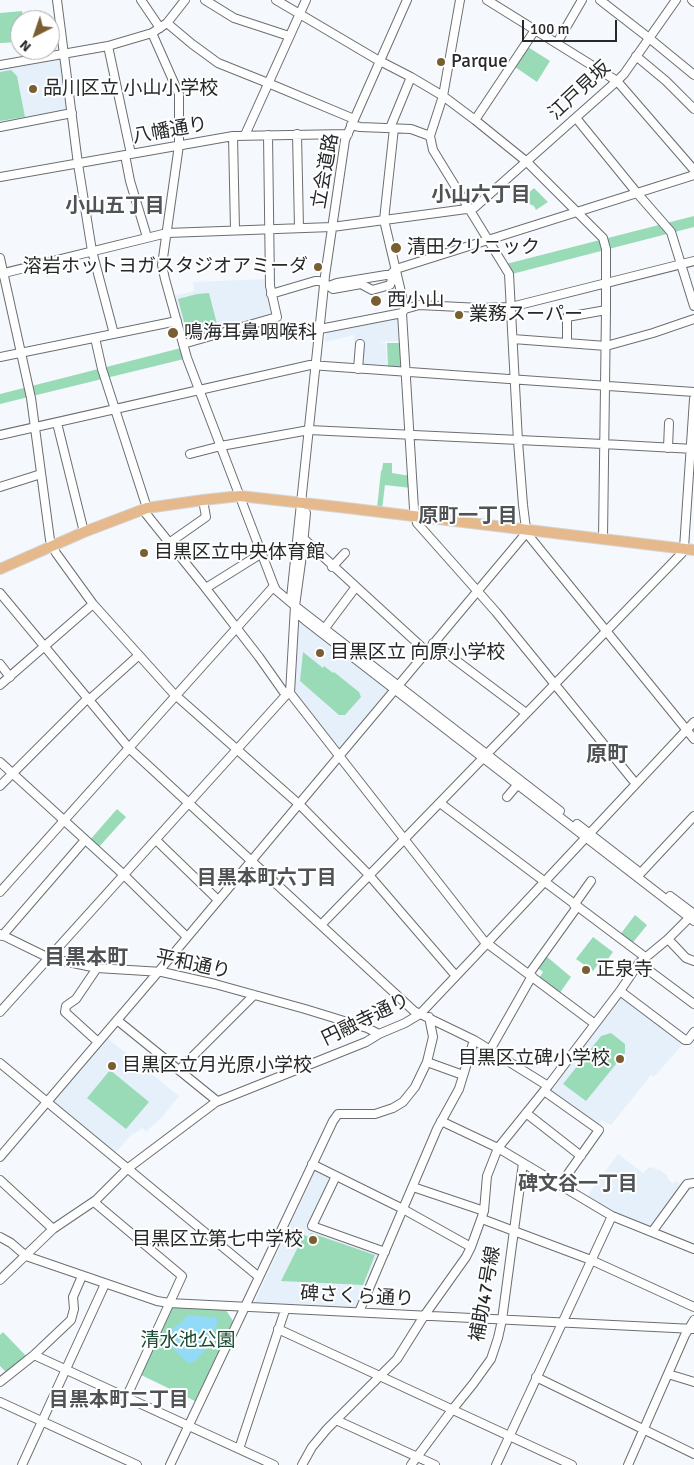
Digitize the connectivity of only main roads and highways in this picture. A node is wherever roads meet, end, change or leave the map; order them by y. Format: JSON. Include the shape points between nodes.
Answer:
{"nodes":[{"id":1,"x":689,"y":549,"type":"edge"},
{"id":2,"x":0,"y":569,"type":"edge"}],
"edges":[{"from":1,"to":2,"type":"main road","via":[[240,496],[145,509]]}]}
